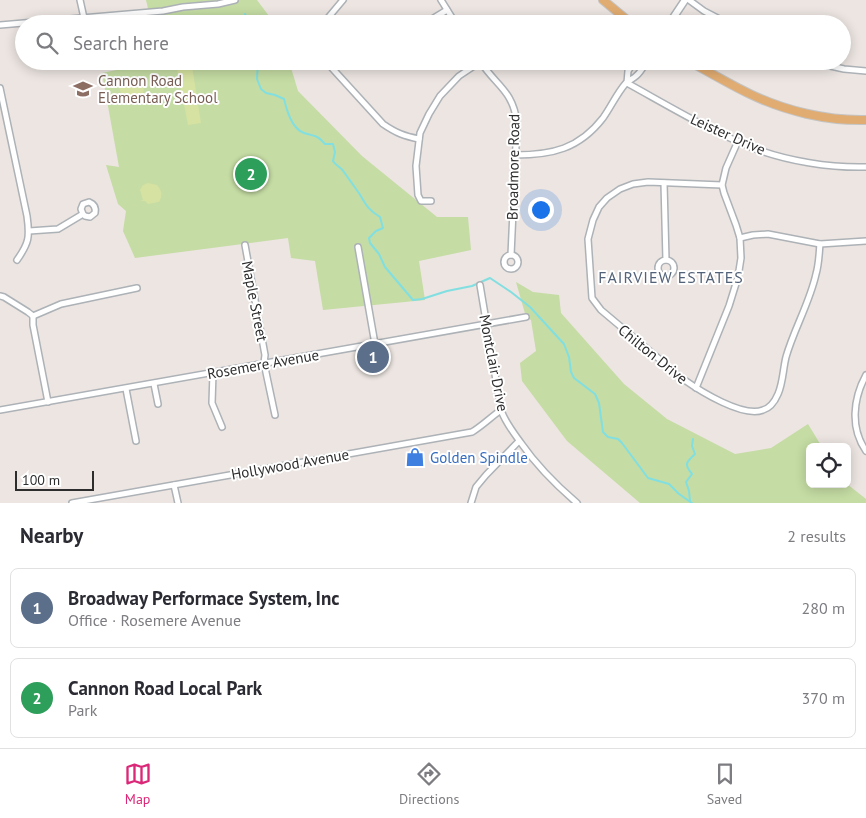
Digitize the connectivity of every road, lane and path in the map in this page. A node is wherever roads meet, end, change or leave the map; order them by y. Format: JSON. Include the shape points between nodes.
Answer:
{"nodes":[{"id":1,"x":80,"y":0,"type":"edge"},
{"id":2,"x":235,"y":0,"type":"edge"},
{"id":3,"x":343,"y":0,"type":"edge"},
{"id":4,"x":441,"y":0,"type":"edge"},
{"id":5,"x":603,"y":0,"type":"edge"},
{"id":6,"x":685,"y":0,"type":"edge"},
{"id":7,"x":689,"y":0,"type":"edge"},
{"id":8,"x":447,"y":10,"type":"junction"},
{"id":9,"x":83,"y":15,"type":"edge"},
{"id":10,"x":118,"y":15,"type":"edge"},
{"id":11,"x":330,"y":15,"type":"edge"},
{"id":12,"x":439,"y":15,"type":"edge"},
{"id":13,"x":450,"y":15,"type":"edge"},
{"id":14,"x":621,"y":15,"type":"edge"},
{"id":15,"x":675,"y":15,"type":"edge"},
{"id":16,"x":712,"y":15,"type":"edge"},
{"id":17,"x":15,"y":24,"type":"edge"},
{"id":18,"x":0,"y":25,"type":"edge"},
{"id":19,"x":334,"y":70,"type":"edge"},
{"id":20,"x":469,"y":70,"type":"edge"},
{"id":21,"x":486,"y":70,"type":"edge"},
{"id":22,"x":629,"y":70,"type":"edge"},
{"id":23,"x":641,"y":70,"type":"edge"},
{"id":24,"x":705,"y":70,"type":"edge"},
{"id":25,"x":844,"y":70,"type":"edge"},
{"id":26,"x":866,"y":72,"type":"edge"},
{"id":27,"x":627,"y":83,"type":"junction"},
{"id":28,"x":0,"y":90,"type":"edge"},
{"id":29,"x":866,"y":120,"type":"edge"},
{"id":30,"x":419,"y":140,"type":"junction"},
{"id":31,"x":738,"y":141,"type":"junction"},
{"id":32,"x":515,"y":155,"type":"junction"},
{"id":33,"x":866,"y":168,"type":"edge"},
{"id":34,"x":664,"y":182,"type":"junction"},
{"id":35,"x":722,"y":185,"type":"junction"},
{"id":36,"x":431,"y":201,"type":"dead end"},
{"id":37,"x":82,"y":214,"type":"dead end"},
{"id":38,"x":29,"y":231,"type":"junction"},
{"id":39,"x":740,"y":238,"type":"junction"},
{"id":40,"x":866,"y":241,"type":"edge"},
{"id":41,"x":820,"y":244,"type":"junction"},
{"id":42,"x":245,"y":245,"type":"dead end"},
{"id":43,"x":358,"y":247,"type":"dead end"},
{"id":44,"x":511,"y":255,"type":"dead end"},
{"id":45,"x":17,"y":260,"type":"dead end"},
{"id":46,"x":666,"y":260,"type":"dead end"},
{"id":47,"x":480,"y":285,"type":"dead end"},
{"id":48,"x":137,"y":288,"type":"dead end"},
{"id":49,"x":0,"y":296,"type":"edge"},
{"id":50,"x":33,"y":316,"type":"junction"},
{"id":51,"x":526,"y":317,"type":"dead end"},
{"id":52,"x":486,"y":325,"type":"junction"},
{"id":53,"x":375,"y":344,"type":"junction"},
{"id":54,"x":264,"y":363,"type":"junction"},
{"id":55,"x":213,"y":373,"type":"junction"},
{"id":56,"x":866,"y":375,"type":"edge"},
{"id":57,"x":154,"y":384,"type":"junction"},
{"id":58,"x":696,"y":388,"type":"junction"},
{"id":59,"x":126,"y":389,"type":"junction"},
{"id":60,"x":48,"y":402,"type":"junction"},
{"id":61,"x":158,"y":404,"type":"dead end"},
{"id":62,"x":0,"y":410,"type":"edge"},
{"id":63,"x":501,"y":410,"type":"junction"},
{"id":64,"x":275,"y":415,"type":"dead end"},
{"id":65,"x":222,"y":427,"type":"dead end"},
{"id":66,"x":136,"y":441,"type":"dead end"},
{"id":67,"x":519,"y":441,"type":"junction"},
{"id":68,"x":866,"y":451,"type":"edge"},
{"id":69,"x":174,"y":485,"type":"junction"},
{"id":70,"x":72,"y":503,"type":"edge"},
{"id":71,"x":178,"y":503,"type":"edge"},
{"id":72,"x":471,"y":503,"type":"edge"},
{"id":73,"x":577,"y":503,"type":"edge"}],
"edges":[{"from":1,"to":9,"type":"street"},
{"from":2,"to":10,"type":"street"},
{"from":3,"to":11,"type":"street"},
{"from":4,"to":8,"type":"street"},
{"from":5,"to":14,"type":"main road"},
{"from":6,"to":15,"type":"street"},
{"from":7,"to":16,"type":"street"},
{"from":8,"to":12,"type":"street"},
{"from":8,"to":13,"type":"street"},
{"from":17,"to":18,"type":"street"},
{"from":19,"to":30,"type":"street","via":[[384,124],[393,131]]},
{"from":20,"to":30,"type":"street","via":[[440,96]]},
{"from":21,"to":32,"type":"street","name":"Broadmore Road","via":[[506,91],[513,104],[517,123]]},
{"from":22,"to":27,"type":"street"},
{"from":23,"to":27,"type":"street"},
{"from":24,"to":29,"type":"main road","via":[[751,95],[799,112]]},
{"from":25,"to":26,"type":"street"},
{"from":27,"to":31,"type":"street","name":"Leister Drive"},
{"from":27,"to":32,"type":"street","via":[[604,117],[575,144],[548,153]]},
{"from":28,"to":38,"type":"street"},
{"from":30,"to":36,"type":"street","via":[[416,166],[418,195],[420,201]]},
{"from":31,"to":33,"type":"street","name":"Leister Drive","via":[[811,164]]},
{"from":31,"to":35,"type":"street"},
{"from":32,"to":44,"type":"street","name":"Broadmore Road"},
{"from":34,"to":35,"type":"street","name":"Chilton Drive"},
{"from":34,"to":46,"type":"street"},
{"from":34,"to":58,"type":"street","name":"Chilton Drive","via":[[633,184],[620,189],[599,208],[592,220],[588,239],[592,298],[601,310]]},
{"from":35,"to":39,"type":"street"},
{"from":37,"to":38,"type":"street","via":[[58,229]]},
{"from":38,"to":45,"type":"street","via":[[28,242]]},
{"from":39,"to":41,"type":"street","via":[[768,234]]},
{"from":39,"to":58,"type":"street","via":[[738,277]]},
{"from":40,"to":41,"type":"street"},
{"from":41,"to":58,"type":"street","name":"Chilton Drive","via":[[816,276],[786,356],[779,392],[773,404],[764,410],[745,411]]},
{"from":42,"to":54,"type":"street","name":"Maple Street"},
{"from":43,"to":53,"type":"street"},
{"from":47,"to":52,"type":"street","name":"Montclair Drive"},
{"from":48,"to":50,"type":"street","via":[[61,304]]},
{"from":49,"to":50,"type":"street"},
{"from":50,"to":60,"type":"street"},
{"from":51,"to":52,"type":"street","name":"Rosemere Avenue"},
{"from":52,"to":53,"type":"street","name":"Rosemere Avenue"},
{"from":52,"to":63,"type":"street","name":"Montclair Drive"},
{"from":53,"to":54,"type":"street","name":"Rosemere Avenue"},
{"from":54,"to":55,"type":"street","name":"Rosemere Avenue"},
{"from":54,"to":64,"type":"street","name":"Maple Street"},
{"from":55,"to":57,"type":"street","name":"Rosemere Avenue"},
{"from":55,"to":65,"type":"street","via":[[212,403]]},
{"from":56,"to":68,"type":"street","via":[[858,390],[855,419]]},
{"from":57,"to":59,"type":"street","name":"Rosemere Avenue"},
{"from":57,"to":61,"type":"street"},
{"from":59,"to":60,"type":"street","name":"Rosemere Avenue"},
{"from":59,"to":66,"type":"street"},
{"from":60,"to":62,"type":"street","name":"Rosemere Avenue"},
{"from":63,"to":67,"type":"street","name":"Montclair Drive"},
{"from":63,"to":69,"type":"street","name":"Hollywood Avenue","via":[[472,432]]},
{"from":67,"to":72,"type":"street","via":[[476,487]]},
{"from":67,"to":73,"type":"street","name":"Montclair Drive","via":[[559,488]]},
{"from":69,"to":70,"type":"street","name":"Hollywood Avenue"},
{"from":69,"to":71,"type":"street"}]}
